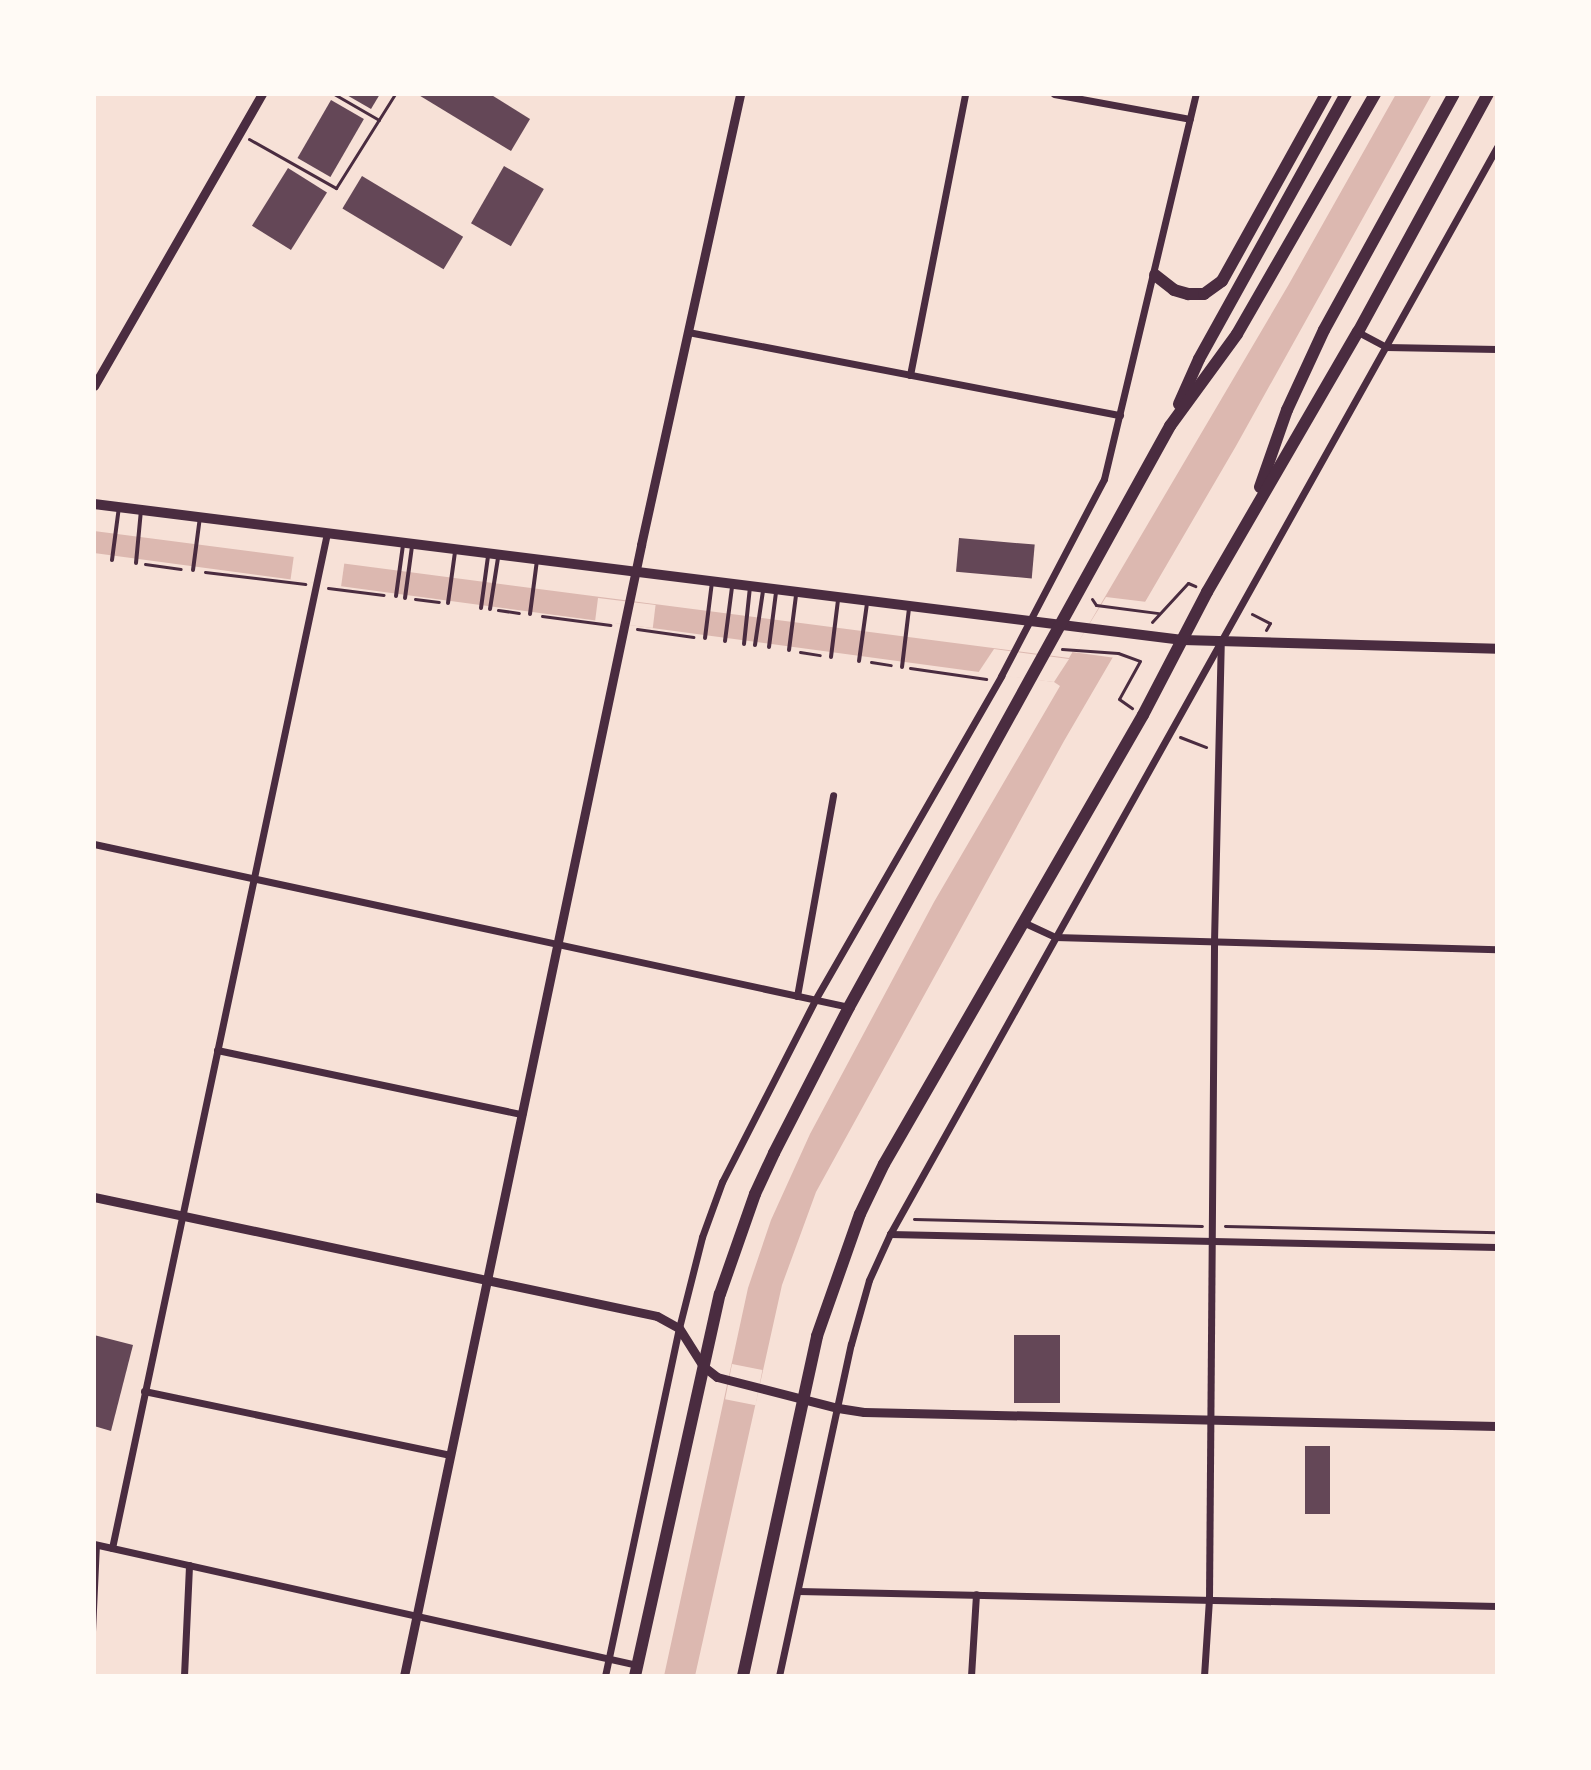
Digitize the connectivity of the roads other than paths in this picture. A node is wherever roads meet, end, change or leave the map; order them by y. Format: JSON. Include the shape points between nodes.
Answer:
{"nodes":[{"id":1,"x":262,"y":94,"type":"edge"},
{"id":2,"x":740,"y":94,"type":"edge"},
{"id":3,"x":965,"y":94,"type":"edge"},
{"id":4,"x":1054,"y":94,"type":"edge"},
{"id":5,"x":1196,"y":94,"type":"edge"},
{"id":6,"x":1326,"y":94,"type":"edge"},
{"id":7,"x":1346,"y":94,"type":"edge"},
{"id":8,"x":1375,"y":94,"type":"edge"},
{"id":9,"x":1454,"y":94,"type":"edge"},
{"id":10,"x":1488,"y":94,"type":"edge"},
{"id":11,"x":1190,"y":119,"type":"junction"},
{"id":12,"x":1497,"y":148,"type":"edge"},
{"id":13,"x":1155,"y":275,"type":"junction"},
{"id":14,"x":688,"y":332,"type":"junction"},
{"id":15,"x":1358,"y":332,"type":"junction"},
{"id":16,"x":1386,"y":347,"type":"junction"},
{"id":17,"x":1497,"y":349,"type":"edge"},
{"id":18,"x":910,"y":375,"type":"junction"},
{"id":19,"x":94,"y":386,"type":"edge"},
{"id":20,"x":1120,"y":415,"type":"junction"},
{"id":21,"x":1170,"y":426,"type":"junction"},
{"id":22,"x":94,"y":506,"type":"edge"},
{"id":23,"x":119,"y":506,"type":"junction"},
{"id":24,"x":141,"y":509,"type":"junction"},
{"id":25,"x":1252,"y":513,"type":"junction"},
{"id":26,"x":200,"y":516,"type":"junction"},
{"id":27,"x":327,"y":533,"type":"junction"},
{"id":28,"x":407,"y":544,"type":"junction"},
{"id":29,"x":455,"y":550,"type":"junction"},
{"id":30,"x":493,"y":555,"type":"junction"},
{"id":31,"x":112,"y":558,"type":"dead end"},
{"id":32,"x":537,"y":560,"type":"junction"},
{"id":33,"x":136,"y":561,"type":"road end"},
{"id":34,"x":194,"y":569,"type":"road end"},
{"id":35,"x":635,"y":573,"type":"junction"},
{"id":36,"x":712,"y":582,"type":"junction"},
{"id":37,"x":732,"y":585,"type":"junction"},
{"id":38,"x":750,"y":587,"type":"junction"},
{"id":39,"x":763,"y":588,"type":"junction"},
{"id":40,"x":776,"y":590,"type":"junction"},
{"id":41,"x":797,"y":593,"type":"junction"},
{"id":42,"x":396,"y":595,"type":"road end"},
{"id":43,"x":406,"y":596,"type":"road end"},
{"id":44,"x":838,"y":598,"type":"junction"},
{"id":45,"x":867,"y":601,"type":"junction"},
{"id":46,"x":448,"y":602,"type":"road end"},
{"id":47,"x":481,"y":606,"type":"dead end"},
{"id":48,"x":909,"y":606,"type":"junction"},
{"id":49,"x":491,"y":608,"type":"road end"},
{"id":50,"x":530,"y":613,"type":"road end"},
{"id":51,"x":1032,"y":621,"type":"junction"},
{"id":52,"x":1062,"y":625,"type":"junction"},
{"id":53,"x":705,"y":637,"type":"road end"},
{"id":54,"x":725,"y":640,"type":"dead end"},
{"id":55,"x":1183,"y":640,"type":"junction"},
{"id":56,"x":744,"y":642,"type":"dead end"},
{"id":57,"x":1221,"y":642,"type":"junction"},
{"id":58,"x":756,"y":644,"type":"dead end"},
{"id":59,"x":769,"y":646,"type":"dead end"},
{"id":60,"x":789,"y":649,"type":"road end"},
{"id":61,"x":1497,"y":649,"type":"edge"},
{"id":62,"x":831,"y":655,"type":"road end"},
{"id":63,"x":859,"y":659,"type":"road end"},
{"id":64,"x":903,"y":666,"type":"road end"},
{"id":65,"x":833,"y":795,"type":"dead end"},
{"id":66,"x":94,"y":844,"type":"edge"},
{"id":67,"x":254,"y":878,"type":"junction"},
{"id":68,"x":1025,"y":923,"type":"junction"},
{"id":69,"x":1055,"y":937,"type":"junction"},
{"id":70,"x":1214,"y":942,"type":"junction"},
{"id":71,"x":558,"y":944,"type":"junction"},
{"id":72,"x":1497,"y":949,"type":"edge"},
{"id":73,"x":797,"y":996,"type":"junction"},
{"id":74,"x":815,"y":1000,"type":"junction"},
{"id":75,"x":849,"y":1007,"type":"junction"},
{"id":76,"x":217,"y":1050,"type":"junction"},
{"id":77,"x":522,"y":1114,"type":"junction"},
{"id":78,"x":94,"y":1197,"type":"edge"},
{"id":79,"x":181,"y":1215,"type":"junction"},
{"id":80,"x":890,"y":1234,"type":"junction"},
{"id":81,"x":1213,"y":1241,"type":"junction"},
{"id":82,"x":1497,"y":1247,"type":"edge"},
{"id":83,"x":487,"y":1280,"type":"junction"},
{"id":84,"x":679,"y":1328,"type":"junction"},
{"id":85,"x":703,"y":1366,"type":"junction"},
{"id":86,"x":144,"y":1391,"type":"junction"},
{"id":87,"x":802,"y":1400,"type":"junction"},
{"id":88,"x":838,"y":1408,"type":"junction"},
{"id":89,"x":1211,"y":1420,"type":"junction"},
{"id":90,"x":1497,"y":1426,"type":"edge"},
{"id":91,"x":450,"y":1455,"type":"junction"},
{"id":92,"x":96,"y":1544,"type":"edge"},
{"id":93,"x":112,"y":1548,"type":"junction"},
{"id":94,"x":189,"y":1565,"type":"junction"},
{"id":95,"x":798,"y":1591,"type":"junction"},
{"id":96,"x":976,"y":1594,"type":"junction"},
{"id":97,"x":1209,"y":1599,"type":"junction"},
{"id":98,"x":1497,"y":1606,"type":"edge"},
{"id":99,"x":417,"y":1616,"type":"junction"},
{"id":100,"x":94,"y":1632,"type":"edge"},
{"id":101,"x":608,"y":1659,"type":"junction"},
{"id":102,"x":636,"y":1671,"type":"edge"},
{"id":103,"x":184,"y":1676,"type":"edge"},
{"id":104,"x":404,"y":1676,"type":"edge"},
{"id":105,"x":605,"y":1676,"type":"edge"},
{"id":106,"x":743,"y":1676,"type":"edge"},
{"id":107,"x":779,"y":1676,"type":"edge"},
{"id":108,"x":971,"y":1676,"type":"edge"},
{"id":109,"x":1204,"y":1676,"type":"edge"}],
"edges":[{"from":1,"to":19,"type":"street"},
{"from":2,"to":14,"type":"street"},
{"from":3,"to":18,"type":"street"},
{"from":4,"to":11,"type":"street"},
{"from":5,"to":11,"type":"street"},
{"from":6,"to":13,"type":"highway","via":[[1222,281],[1204,294],[1188,294]]},
{"from":7,"to":21,"type":"highway","via":[[1199,359]]},
{"from":8,"to":21,"type":"highway","via":[[1237,334]]},
{"from":9,"to":25,"type":"highway","via":[[1324,330],[1287,410]]},
{"from":10,"to":15,"type":"highway"},
{"from":11,"to":13,"type":"street"},
{"from":12,"to":16,"type":"street"},
{"from":13,"to":20,"type":"street"},
{"from":14,"to":18,"type":"street"},
{"from":14,"to":35,"type":"street"},
{"from":15,"to":16,"type":"street"},
{"from":15,"to":25,"type":"highway"},
{"from":16,"to":17,"type":"street"},
{"from":16,"to":57,"type":"street"},
{"from":18,"to":20,"type":"street"},
{"from":20,"to":51,"type":"street","via":[[1104,479]]},
{"from":21,"to":52,"type":"highway"},
{"from":22,"to":23,"type":"main road"},
{"from":23,"to":24,"type":"main road"},
{"from":23,"to":31,"type":"lane"},
{"from":24,"to":26,"type":"main road"},
{"from":24,"to":33,"type":"lane"},
{"from":25,"to":55,"type":"highway"},
{"from":26,"to":27,"type":"main road"},
{"from":26,"to":34,"type":"lane"},
{"from":27,"to":28,"type":"main road"},
{"from":27,"to":67,"type":"street"},
{"from":28,"to":29,"type":"main road"},
{"from":28,"to":42,"type":"lane"},
{"from":28,"to":43,"type":"lane"},
{"from":29,"to":30,"type":"main road"},
{"from":29,"to":46,"type":"lane"},
{"from":30,"to":32,"type":"main road"},
{"from":30,"to":47,"type":"lane"},
{"from":30,"to":49,"type":"lane"},
{"from":32,"to":35,"type":"main road"},
{"from":32,"to":50,"type":"lane"},
{"from":35,"to":36,"type":"main road"},
{"from":35,"to":71,"type":"street"},
{"from":36,"to":37,"type":"main road"},
{"from":36,"to":53,"type":"lane"},
{"from":37,"to":38,"type":"main road"},
{"from":37,"to":54,"type":"lane"},
{"from":38,"to":39,"type":"main road"},
{"from":38,"to":56,"type":"lane"},
{"from":39,"to":40,"type":"main road"},
{"from":39,"to":58,"type":"lane"},
{"from":40,"to":41,"type":"main road"},
{"from":40,"to":59,"type":"lane"},
{"from":41,"to":44,"type":"main road"},
{"from":41,"to":60,"type":"lane"},
{"from":44,"to":45,"type":"main road"},
{"from":44,"to":62,"type":"lane"},
{"from":45,"to":48,"type":"main road"},
{"from":45,"to":63,"type":"lane"},
{"from":48,"to":51,"type":"main road"},
{"from":48,"to":64,"type":"lane"},
{"from":51,"to":52,"type":"main road"},
{"from":51,"to":74,"type":"street"},
{"from":52,"to":55,"type":"main road"},
{"from":52,"to":75,"type":"highway"},
{"from":55,"to":57,"type":"main road"},
{"from":55,"to":68,"type":"highway"},
{"from":57,"to":61,"type":"main road"},
{"from":57,"to":69,"type":"street"},
{"from":57,"to":70,"type":"street"},
{"from":65,"to":73,"type":"street"},
{"from":66,"to":67,"type":"street"},
{"from":67,"to":71,"type":"street"},
{"from":67,"to":76,"type":"street"},
{"from":68,"to":69,"type":"street"},
{"from":68,"to":87,"type":"highway","via":[[860,1214],[825,1310]]},
{"from":69,"to":70,"type":"street"},
{"from":69,"to":80,"type":"street"},
{"from":70,"to":72,"type":"street"},
{"from":70,"to":81,"type":"street"},
{"from":71,"to":73,"type":"street"},
{"from":71,"to":77,"type":"street"},
{"from":73,"to":74,"type":"street"},
{"from":74,"to":75,"type":"street"},
{"from":74,"to":84,"type":"street","via":[[722,1182]]},
{"from":75,"to":85,"type":"highway","via":[[755,1194],[727,1271]]},
{"from":76,"to":77,"type":"street"},
{"from":76,"to":79,"type":"street"},
{"from":77,"to":83,"type":"street"},
{"from":78,"to":79,"type":"street"},
{"from":79,"to":83,"type":"street"},
{"from":79,"to":86,"type":"street"},
{"from":80,"to":81,"type":"street"},
{"from":80,"to":88,"type":"street","via":[[869,1280]]},
{"from":81,"to":82,"type":"street"},
{"from":81,"to":89,"type":"street"},
{"from":83,"to":84,"type":"street","via":[[657,1316]]},
{"from":83,"to":91,"type":"street"},
{"from":84,"to":85,"type":"street"},
{"from":84,"to":101,"type":"street"},
{"from":85,"to":87,"type":"street","via":[[728,1382]]},
{"from":85,"to":102,"type":"highway"},
{"from":86,"to":91,"type":"street"},
{"from":86,"to":93,"type":"street"},
{"from":87,"to":88,"type":"street"},
{"from":87,"to":106,"type":"highway"},
{"from":88,"to":89,"type":"street"},
{"from":88,"to":95,"type":"street"},
{"from":89,"to":90,"type":"street"},
{"from":89,"to":97,"type":"street"},
{"from":91,"to":99,"type":"street"},
{"from":92,"to":93,"type":"street"},
{"from":92,"to":100,"type":"lane"},
{"from":93,"to":94,"type":"street"},
{"from":94,"to":99,"type":"street"},
{"from":94,"to":103,"type":"street"},
{"from":95,"to":96,"type":"street"},
{"from":95,"to":107,"type":"street"},
{"from":96,"to":97,"type":"street"},
{"from":96,"to":108,"type":"street"},
{"from":97,"to":98,"type":"street"},
{"from":97,"to":109,"type":"street"},
{"from":99,"to":101,"type":"street"},
{"from":99,"to":104,"type":"street"},
{"from":101,"to":102,"type":"street"},
{"from":101,"to":105,"type":"street"}]}
